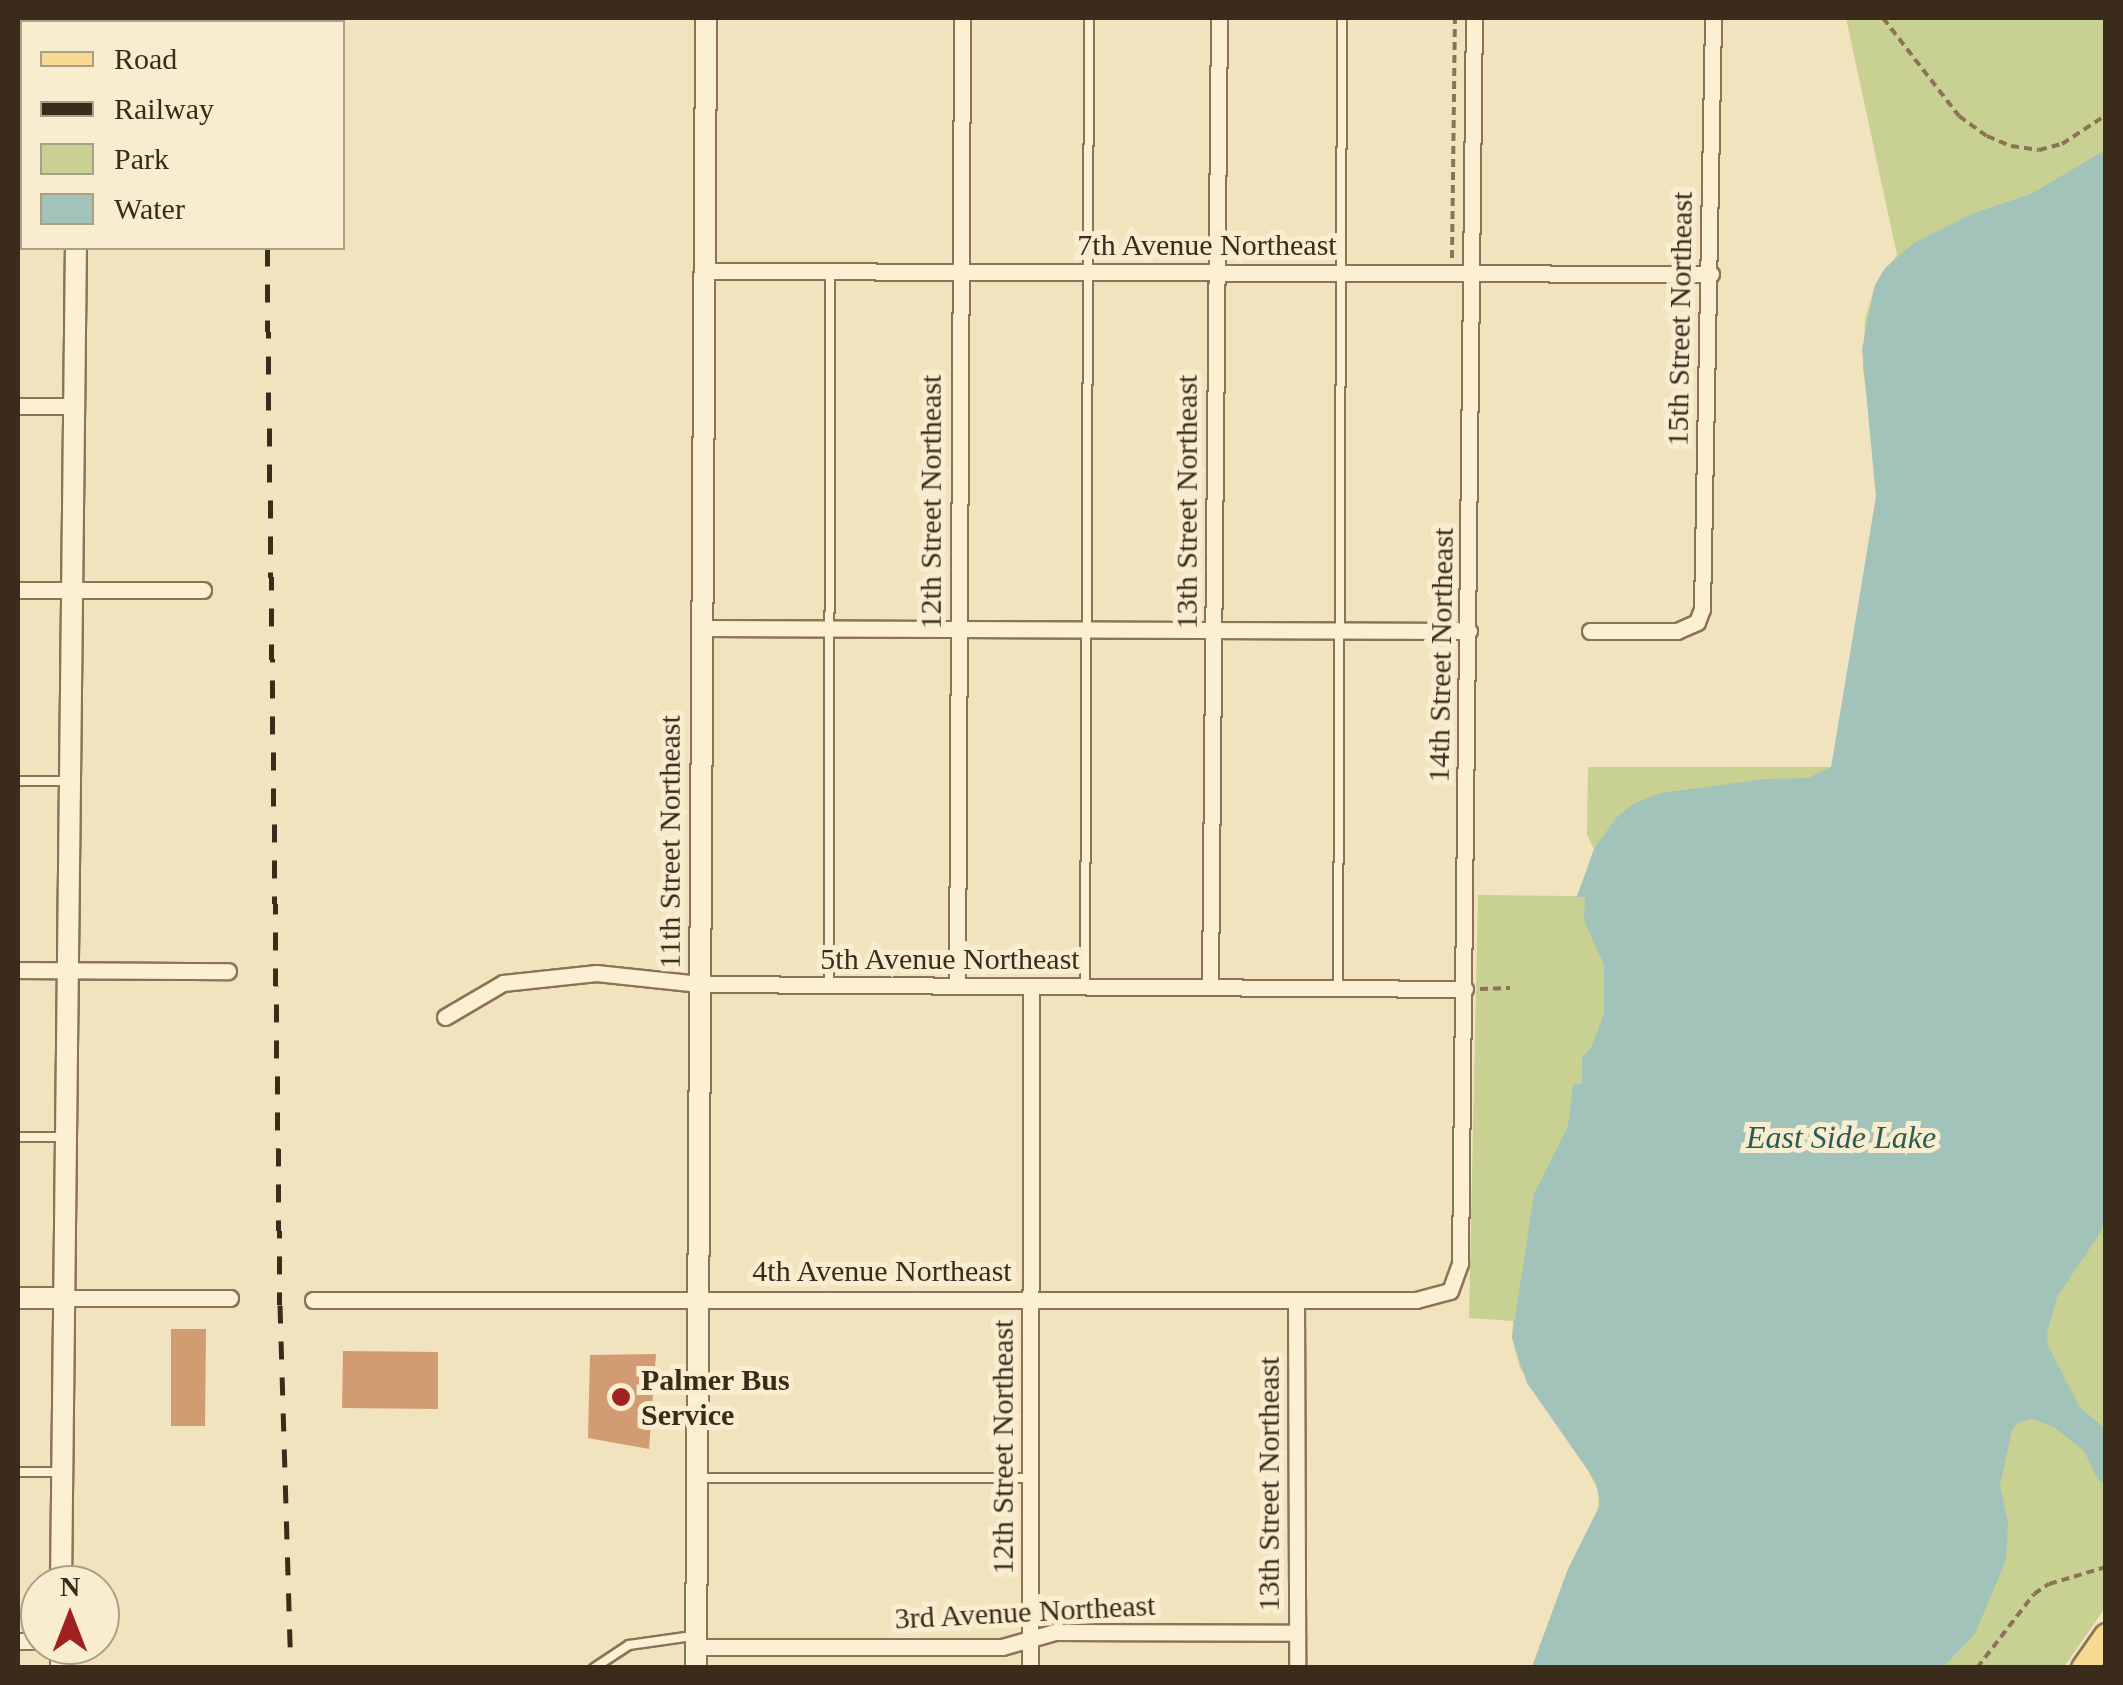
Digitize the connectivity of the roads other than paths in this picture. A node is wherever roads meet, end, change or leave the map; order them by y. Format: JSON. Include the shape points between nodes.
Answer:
{"nodes":[{"id":1,"x":706,"y":18,"type":"edge"},
{"id":2,"x":962,"y":18,"type":"edge"},
{"id":3,"x":1089,"y":18,"type":"edge"},
{"id":4,"x":1219,"y":18,"type":"edge"},
{"id":5,"x":1342,"y":18,"type":"edge"},
{"id":6,"x":1474,"y":18,"type":"edge"},
{"id":7,"x":1713,"y":18,"type":"edge"},
{"id":8,"x":76,"y":250,"type":"edge"},
{"id":9,"x":704,"y":271,"type":"junction"},
{"id":10,"x":830,"y":272,"type":"junction"},
{"id":11,"x":960,"y":272,"type":"junction"},
{"id":12,"x":1088,"y":272,"type":"junction"},
{"id":13,"x":1215,"y":272,"type":"junction"},
{"id":14,"x":1343,"y":273,"type":"junction"},
{"id":15,"x":1472,"y":273,"type":"junction"},
{"id":16,"x":1710,"y":274,"type":"junction"},
{"id":17,"x":18,"y":406,"type":"edge"},
{"id":18,"x":74,"y":406,"type":"junction"},
{"id":19,"x":18,"y":590,"type":"edge"},
{"id":20,"x":70,"y":590,"type":"junction"},
{"id":21,"x":202,"y":590,"type":"dead end"},
{"id":22,"x":701,"y":628,"type":"junction"},
{"id":23,"x":828,"y":629,"type":"junction"},
{"id":24,"x":958,"y":629,"type":"junction"},
{"id":25,"x":1084,"y":630,"type":"junction"},
{"id":26,"x":1214,"y":631,"type":"junction"},
{"id":27,"x":1340,"y":631,"type":"junction"},
{"id":28,"x":1590,"y":631,"type":"dead end"},
{"id":29,"x":1469,"y":632,"type":"junction"},
{"id":30,"x":18,"y":780,"type":"edge"},
{"id":31,"x":69,"y":781,"type":"junction"},
{"id":32,"x":18,"y":970,"type":"edge"},
{"id":33,"x":69,"y":971,"type":"junction"},
{"id":34,"x":228,"y":971,"type":"dead end"},
{"id":35,"x":699,"y":984,"type":"junction"},
{"id":36,"x":828,"y":985,"type":"junction"},
{"id":37,"x":957,"y":986,"type":"junction"},
{"id":38,"x":1031,"y":987,"type":"junction"},
{"id":39,"x":1084,"y":987,"type":"junction"},
{"id":40,"x":1210,"y":987,"type":"junction"},
{"id":41,"x":1338,"y":988,"type":"junction"},
{"id":42,"x":1465,"y":989,"type":"junction"},
{"id":43,"x":445,"y":1017,"type":"dead end"},
{"id":44,"x":18,"y":1136,"type":"edge"},
{"id":45,"x":66,"y":1137,"type":"junction"},
{"id":46,"x":1450,"y":1291,"type":"joint"},
{"id":47,"x":18,"y":1298,"type":"edge"},
{"id":48,"x":64,"y":1298,"type":"junction"},
{"id":49,"x":230,"y":1298,"type":"dead end"},
{"id":50,"x":313,"y":1300,"type":"dead end"},
{"id":51,"x":1296,"y":1300,"type":"junction"},
{"id":52,"x":1030,"y":1301,"type":"junction"},
{"id":53,"x":696,"y":1302,"type":"junction"},
{"id":54,"x":18,"y":1472,"type":"edge"},
{"id":55,"x":62,"y":1472,"type":"junction"},
{"id":56,"x":696,"y":1478,"type":"junction"},
{"id":57,"x":1030,"y":1478,"type":"junction"},
{"id":58,"x":61,"y":1565,"type":"edge"},
{"id":59,"x":1297,"y":1633,"type":"junction"},
{"id":60,"x":2106,"y":1636,"type":"edge"},
{"id":61,"x":1030,"y":1641,"type":"junction"},
{"id":62,"x":696,"y":1650,"type":"edge"},
{"id":63,"x":594,"y":1668,"type":"edge"},
{"id":64,"x":1030,"y":1668,"type":"edge"},
{"id":65,"x":1297,"y":1668,"type":"edge"},
{"id":66,"x":2084,"y":1668,"type":"edge"}],
"edges":[{"from":1,"to":9,"type":"street","name":"11th Street Northeast"},
{"from":2,"to":11,"type":"street","name":"12th Street Northeast"},
{"from":3,"to":12,"type":"lane"},
{"from":4,"to":13,"type":"street","name":"13th Street Northeast"},
{"from":5,"to":14,"type":"lane"},
{"from":6,"to":15,"type":"street","name":"14th Street Northeast"},
{"from":7,"to":16,"type":"street","name":"15th Street Northeast"},
{"from":8,"to":18,"type":"street"},
{"from":9,"to":10,"type":"street","name":"7th Avenue Northeast"},
{"from":9,"to":22,"type":"street","name":"11th Street Northeast"},
{"from":10,"to":11,"type":"street","name":"7th Avenue Northeast"},
{"from":10,"to":23,"type":"lane"},
{"from":11,"to":12,"type":"street","name":"7th Avenue Northeast"},
{"from":11,"to":24,"type":"street","name":"12th Street Northeast"},
{"from":12,"to":13,"type":"street","name":"7th Avenue Northeast"},
{"from":12,"to":25,"type":"lane"},
{"from":13,"to":14,"type":"street","name":"7th Avenue Northeast"},
{"from":13,"to":26,"type":"street","name":"13th Street Northeast"},
{"from":14,"to":15,"type":"street","name":"7th Avenue Northeast"},
{"from":14,"to":27,"type":"lane"},
{"from":15,"to":16,"type":"street","name":"7th Avenue Northeast"},
{"from":15,"to":29,"type":"street","name":"14th Street Northeast"},
{"from":16,"to":28,"type":"street","name":"15th Street Northeast","via":[[1698,622],[1677,632]]},
{"from":17,"to":18,"type":"street"},
{"from":18,"to":20,"type":"street"},
{"from":19,"to":20,"type":"street"},
{"from":20,"to":21,"type":"street"},
{"from":20,"to":31,"type":"street"},
{"from":22,"to":23,"type":"street"},
{"from":22,"to":35,"type":"street","name":"11th Street Northeast"},
{"from":23,"to":24,"type":"street"},
{"from":23,"to":36,"type":"lane"},
{"from":24,"to":25,"type":"street"},
{"from":24,"to":37,"type":"street","name":"12th Street Northeast"},
{"from":25,"to":26,"type":"street"},
{"from":25,"to":39,"type":"lane"},
{"from":26,"to":27,"type":"street"},
{"from":26,"to":40,"type":"street","name":"13th Street Northeast"},
{"from":27,"to":29,"type":"street"},
{"from":27,"to":41,"type":"lane"},
{"from":29,"to":42,"type":"street","name":"14th Street Northeast"},
{"from":30,"to":31,"type":"lane"},
{"from":31,"to":33,"type":"street"},
{"from":32,"to":33,"type":"street"},
{"from":33,"to":34,"type":"street"},
{"from":33,"to":45,"type":"street"},
{"from":35,"to":36,"type":"street","name":"5th Avenue Northeast"},
{"from":35,"to":43,"type":"street","name":"5th Avenue Northeast","via":[[596,972],[503,983]]},
{"from":35,"to":53,"type":"street","name":"11th Street Northeast"},
{"from":36,"to":37,"type":"street","name":"5th Avenue Northeast"},
{"from":37,"to":38,"type":"street","name":"5th Avenue Northeast"},
{"from":38,"to":39,"type":"street","name":"5th Avenue Northeast"},
{"from":38,"to":52,"type":"street","name":"12th Street Northeast"},
{"from":39,"to":40,"type":"street","name":"5th Avenue Northeast"},
{"from":40,"to":41,"type":"street","name":"5th Avenue Northeast"},
{"from":41,"to":42,"type":"street","name":"5th Avenue Northeast"},
{"from":42,"to":46,"type":"street","name":"14th Street Northeast","via":[[1460,1263]]},
{"from":44,"to":45,"type":"lane"},
{"from":45,"to":48,"type":"street"},
{"from":46,"to":51,"type":"street","name":"4th Avenue Northeast","via":[[1416,1300]]},
{"from":47,"to":48,"type":"street"},
{"from":48,"to":49,"type":"street"},
{"from":48,"to":55,"type":"street"},
{"from":50,"to":53,"type":"street","name":"4th Avenue Northeast"},
{"from":51,"to":52,"type":"street","name":"4th Avenue Northeast"},
{"from":51,"to":59,"type":"street","name":"13th Street Northeast"},
{"from":52,"to":53,"type":"street","name":"4th Avenue Northeast"},
{"from":52,"to":57,"type":"street","name":"12th Street Northeast"},
{"from":53,"to":56,"type":"street","name":"11th Street Northeast"},
{"from":54,"to":55,"type":"lane"},
{"from":55,"to":58,"type":"street"},
{"from":56,"to":57,"type":"lane"},
{"from":56,"to":62,"type":"street","name":"11th Street Northeast"},
{"from":57,"to":61,"type":"street","name":"12th Street Northeast"},
{"from":59,"to":61,"type":"street","name":"3rd Avenue Northeast","via":[[1056,1632]]},
{"from":59,"to":65,"type":"street","name":"13th Street Northeast"},
{"from":60,"to":66,"type":"main road"},
{"from":61,"to":62,"type":"street","name":"3rd Avenue Northeast","via":[[1002,1648]]},
{"from":61,"to":64,"type":"street","name":"12th Street Northeast"},
{"from":62,"to":63,"type":"lane","via":[[662,1637],[629,1644]]}]}
